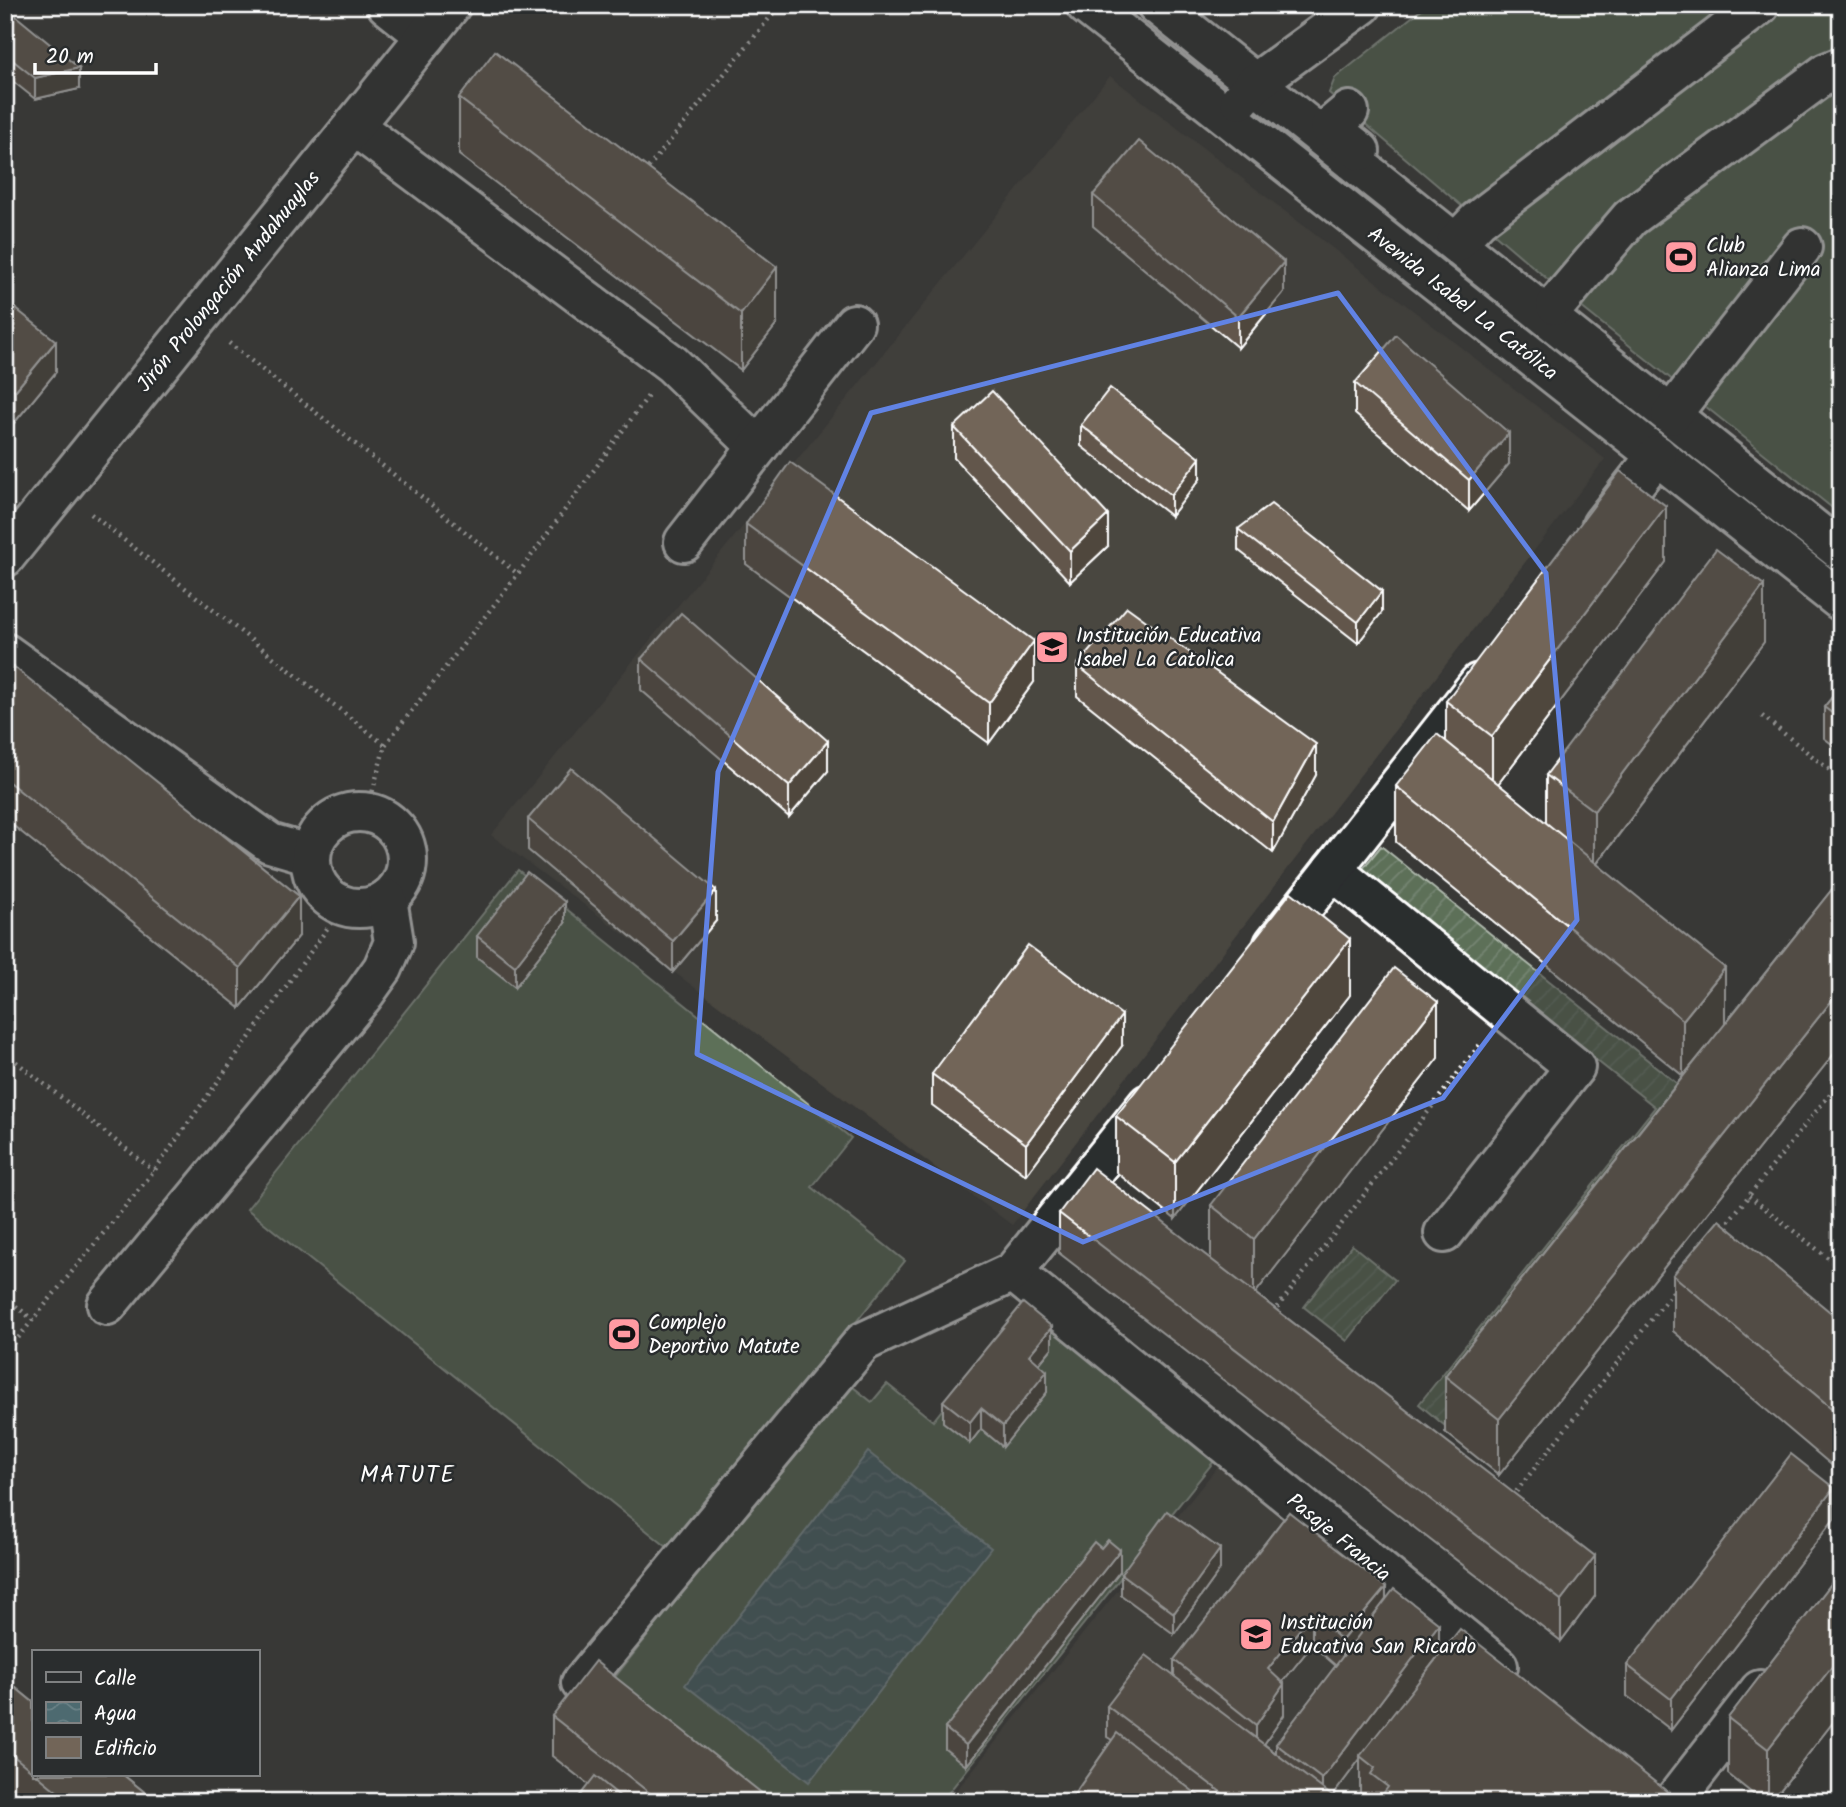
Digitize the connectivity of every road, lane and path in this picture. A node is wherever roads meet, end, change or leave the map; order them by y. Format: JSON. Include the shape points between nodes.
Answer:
{"nodes":[{"id":1,"x":387,"y":5,"type":"edge"},
{"id":2,"x":451,"y":5,"type":"edge"},
{"id":3,"x":780,"y":5,"type":"edge"},
{"id":4,"x":1086,"y":5,"type":"edge"},
{"id":5,"x":1157,"y":5,"type":"edge"},
{"id":6,"x":1363,"y":5,"type":"edge"},
{"id":7,"x":1760,"y":5,"type":"edge"},
{"id":8,"x":426,"y":36,"type":"junction"},
{"id":9,"x":1841,"y":67,"type":"edge"},
{"id":10,"x":1255,"y":83,"type":"junction"},
{"id":11,"x":1349,"y":111,"type":"dead end"},
{"id":12,"x":1227,"y":116,"type":"junction"},
{"id":13,"x":354,"y":126,"type":"junction"},
{"id":14,"x":641,"y":176,"type":"edge"},
{"id":15,"x":1461,"y":239,"type":"junction"},
{"id":16,"x":1802,"y":247,"type":"dead end"},
{"id":17,"x":1556,"y":305,"type":"junction"},
{"id":18,"x":198,"y":318,"type":"junction"},
{"id":19,"x":854,"y":324,"type":"dead end"},
{"id":20,"x":672,"y":365,"type":"junction"},
{"id":21,"x":1676,"y":409,"type":"junction"},
{"id":22,"x":758,"y":447,"type":"junction"},
{"id":23,"x":1657,"y":455,"type":"junction"},
{"id":24,"x":60,"y":489,"type":"junction"},
{"id":25,"x":1841,"y":529,"type":"edge"},
{"id":26,"x":684,"y":542,"type":"dead end"},
{"id":27,"x":1584,"y":549,"type":"edge"},
{"id":28,"x":1841,"y":551,"type":"edge"},
{"id":29,"x":5,"y":557,"type":"edge"},
{"id":30,"x":518,"y":574,"type":"junction"},
{"id":31,"x":1841,"y":601,"type":"edge"},
{"id":32,"x":5,"y":653,"type":"edge"},
{"id":33,"x":1500,"y":657,"type":"edge"},
{"id":34,"x":1762,"y":716,"type":"dead end"},
{"id":35,"x":385,"y":745,"type":"junction"},
{"id":36,"x":1841,"y":779,"type":"edge"},
{"id":37,"x":367,"y":812,"type":"junction"},
{"id":38,"x":311,"y":855,"type":"junction"},
{"id":39,"x":11,"y":864,"type":"dead end"},
{"id":40,"x":1332,"y":870,"type":"junction"},
{"id":41,"x":5,"y":871,"type":"edge"},
{"id":42,"x":387,"y":899,"type":"junction"},
{"id":43,"x":344,"y":905,"type":"junction"},
{"id":44,"x":1250,"y":974,"type":"edge"},
{"id":45,"x":1506,"y":1011,"type":"junction"},
{"id":46,"x":5,"y":1053,"type":"edge"},
{"id":47,"x":1167,"y":1079,"type":"edge"},
{"id":48,"x":1841,"y":1080,"type":"edge"},
{"id":49,"x":155,"y":1171,"type":"junction"},
{"id":50,"x":1749,"y":1196,"type":"junction"},
{"id":51,"x":1723,"y":1228,"type":"edge"},
{"id":52,"x":1444,"y":1233,"type":"dead end"},
{"id":53,"x":1841,"y":1268,"type":"edge"},
{"id":54,"x":1013,"y":1272,"type":"junction"},
{"id":55,"x":1680,"y":1283,"type":"edge"},
{"id":56,"x":5,"y":1297,"type":"edge"},
{"id":57,"x":107,"y":1305,"type":"dead end"},
{"id":58,"x":33,"y":1320,"type":"junction"},
{"id":59,"x":1268,"y":1320,"type":"edge"},
{"id":60,"x":5,"y":1354,"type":"edge"},
{"id":61,"x":1510,"y":1500,"type":"edge"},
{"id":62,"x":1782,"y":1662,"type":"edge"},
{"id":63,"x":581,"y":1683,"type":"edge"},
{"id":64,"x":1520,"y":1685,"type":"edge"},
{"id":65,"x":1660,"y":1796,"type":"edge"}],
"edges":[{"from":1,"to":8,"type":"street"},
{"from":2,"to":8,"type":"street","name":"Jirón Prolongación Andahuaylas"},
{"from":3,"to":14,"type":"path"},
{"from":4,"to":12,"type":"street","name":"Avenida Isabel La Católica"},
{"from":5,"to":10,"type":"street","name":"Avenida Isabel La Católica"},
{"from":6,"to":10,"type":"street"},
{"from":7,"to":15,"type":"street","via":[[1478,220]]},
{"from":8,"to":13,"type":"street","name":"Jirón Prolongación Andahuaylas"},
{"from":9,"to":17,"type":"street","via":[[1826,73],[1630,218]]},
{"from":10,"to":12,"type":"street"},
{"from":10,"to":15,"type":"street","name":"Avenida Isabel La Católica"},
{"from":11,"to":15,"type":"street","via":[[1330,127]]},
{"from":12,"to":23,"type":"street","name":"Avenida Isabel La Católica"},
{"from":13,"to":18,"type":"street","name":"Jirón Prolongación Andahuaylas"},
{"from":13,"to":20,"type":"street"},
{"from":15,"to":17,"type":"street"},
{"from":15,"to":21,"type":"street","name":"Avenida Isabel La Católica"},
{"from":16,"to":21,"type":"street"},
{"from":17,"to":21,"type":"street"},
{"from":18,"to":24,"type":"street","name":"Jirón Prolongación Andahuaylas"},
{"from":18,"to":30,"type":"path"},
{"from":19,"to":22,"type":"street"},
{"from":20,"to":22,"type":"street"},
{"from":20,"to":30,"type":"path"},
{"from":21,"to":25,"type":"street"},
{"from":21,"to":28,"type":"street","name":"Avenida Isabel La Católica"},
{"from":22,"to":26,"type":"street"},
{"from":23,"to":27,"type":"street"},
{"from":23,"to":31,"type":"street","name":"Avenida Isabel La Católica"},
{"from":24,"to":29,"type":"street","name":"Jirón Prolongación Andahuaylas"},
{"from":24,"to":35,"type":"path"},
{"from":30,"to":35,"type":"path"},
{"from":32,"to":38,"type":"street","via":[[270,843]]},
{"from":33,"to":40,"type":"street"},
{"from":34,"to":36,"type":"path"},
{"from":35,"to":37,"type":"path"},
{"from":37,"to":38,"type":"street","via":[[336,817],[319,834]]},
{"from":37,"to":42,"type":"street","via":[[394,827],[406,851],[403,877]]},
{"from":38,"to":43,"type":"street","via":[[319,886],[329,898]]},
{"from":39,"to":41,"type":"path"},
{"from":40,"to":44,"type":"street"},
{"from":40,"to":45,"type":"street"},
{"from":42,"to":43,"type":"street","via":[[359,908]]},
{"from":42,"to":57,"type":"street","via":[[394,942],[383,968]]},
{"from":43,"to":49,"type":"path"},
{"from":45,"to":52,"type":"street","via":[[1575,1067]]},
{"from":45,"to":59,"type":"path"},
{"from":46,"to":49,"type":"path"},
{"from":47,"to":54,"type":"street"},
{"from":48,"to":50,"type":"path"},
{"from":49,"to":58,"type":"path"},
{"from":50,"to":51,"type":"path"},
{"from":50,"to":53,"type":"path"},
{"from":54,"to":63,"type":"street","via":[[863,1342]]},
{"from":54,"to":64,"type":"street","name":"Pasaje Francia"},
{"from":55,"to":61,"type":"path"},
{"from":56,"to":58,"type":"path"},
{"from":58,"to":60,"type":"path"},
{"from":62,"to":65,"type":"street"}]}
